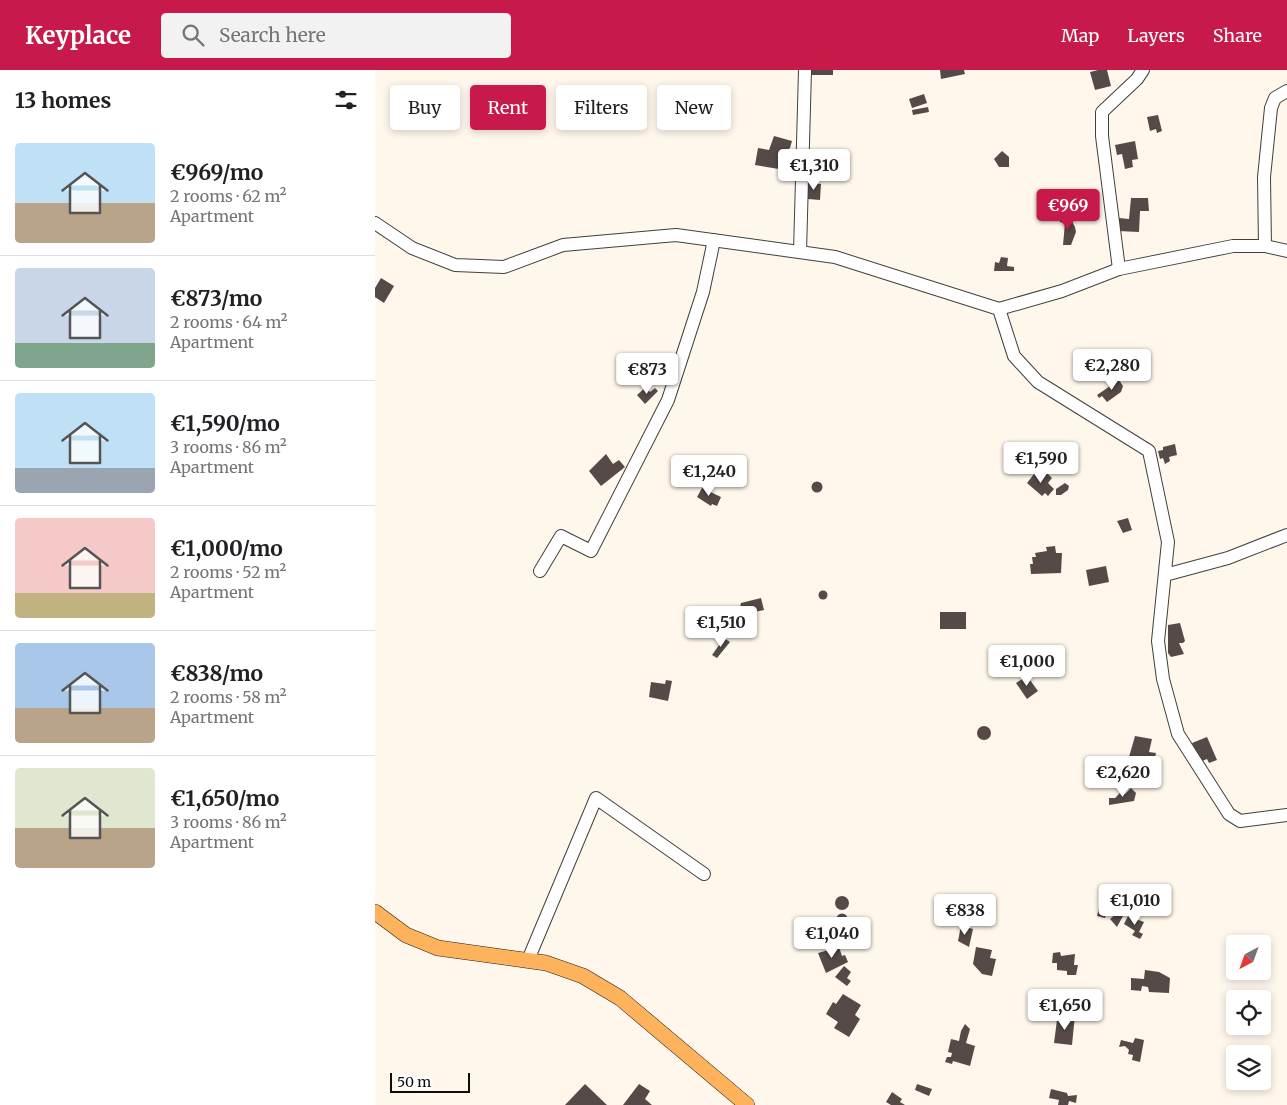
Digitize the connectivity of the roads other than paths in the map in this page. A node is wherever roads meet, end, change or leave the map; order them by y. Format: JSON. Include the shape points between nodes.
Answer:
{"nodes":[{"id":1,"x":805,"y":70,"type":"edge"},
{"id":2,"x":1143,"y":70,"type":"edge"},
{"id":3,"x":1287,"y":91,"type":"edge"},
{"id":4,"x":375,"y":223,"type":"edge"},
{"id":5,"x":714,"y":240,"type":"junction"},
{"id":6,"x":1265,"y":246,"type":"junction"},
{"id":7,"x":1287,"y":251,"type":"edge"},
{"id":8,"x":800,"y":252,"type":"junction"},
{"id":9,"x":1119,"y":270,"type":"junction"},
{"id":10,"x":999,"y":308,"type":"junction"},
{"id":11,"x":1287,"y":535,"type":"edge"},
{"id":12,"x":540,"y":571,"type":"dead end"},
{"id":13,"x":1165,"y":575,"type":"junction"},
{"id":14,"x":1287,"y":815,"type":"edge"},
{"id":15,"x":704,"y":874,"type":"dead end"},
{"id":16,"x":375,"y":912,"type":"edge"},
{"id":17,"x":528,"y":960,"type":"junction"},
{"id":18,"x":747,"y":1105,"type":"edge"}],
"edges":[{"from":1,"to":8,"type":"street"},
{"from":2,"to":9,"type":"street","via":[[1102,112],[1102,136]]},
{"from":3,"to":6,"type":"street","via":[[1275,98],[1271,108],[1264,176]]},
{"from":4,"to":5,"type":"street","via":[[411,248],[455,265],[504,267],[563,244],[676,235]]},
{"from":5,"to":8,"type":"street"},
{"from":5,"to":12,"type":"street","via":[[703,292],[668,400],[599,536],[591,551],[561,536]]},
{"from":6,"to":7,"type":"street"},
{"from":6,"to":9,"type":"street","via":[[1233,246]]},
{"from":8,"to":10,"type":"street","via":[[835,257]]},
{"from":9,"to":10,"type":"street","via":[[1061,291]]},
{"from":10,"to":13,"type":"street","via":[[1014,356],[1038,382],[1149,451],[1168,542]]},
{"from":11,"to":13,"type":"street","via":[[1228,558]]},
{"from":13,"to":14,"type":"street","via":[[1158,641],[1163,680],[1178,734],[1229,814],[1241,821]]},
{"from":15,"to":17,"type":"street","via":[[596,798]]},
{"from":16,"to":17,"type":"main road","via":[[406,935],[437,948]]},
{"from":17,"to":18,"type":"main road","via":[[545,962],[583,976],[620,998]]}]}
